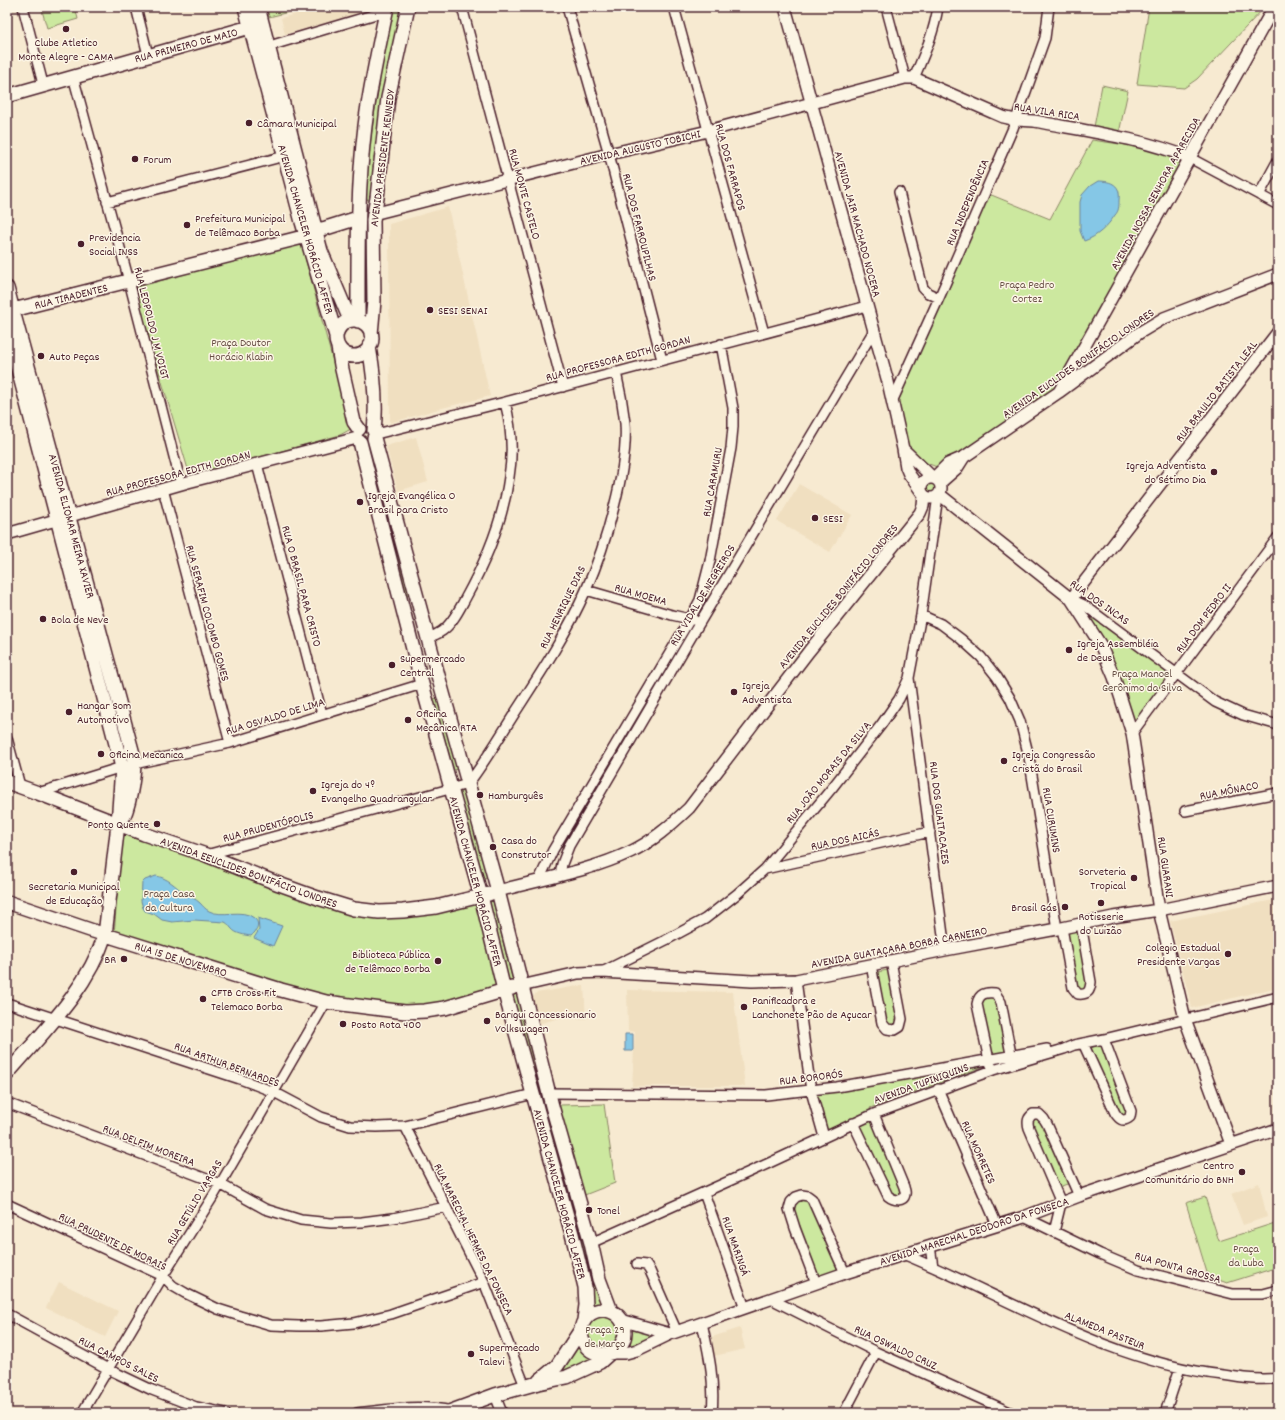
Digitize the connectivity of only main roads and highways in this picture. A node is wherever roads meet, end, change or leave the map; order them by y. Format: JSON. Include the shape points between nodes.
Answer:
{"nodes":[{"id":1,"x":245,"y":7,"type":"edge"},
{"id":2,"x":258,"y":7,"type":"edge"},
{"id":3,"x":408,"y":7,"type":"edge"},
{"id":4,"x":386,"y":9,"type":"edge"},
{"id":5,"x":256,"y":26,"type":"junction"},
{"id":6,"x":7,"y":96,"type":"edge"},
{"id":7,"x":358,"y":220,"type":"junction"},
{"id":8,"x":313,"y":234,"type":"junction"},
{"id":9,"x":7,"y":288,"type":"edge"},
{"id":10,"x":11,"y":310,"type":"edge"},
{"id":11,"x":354,"y":320,"type":"junction"},
{"id":12,"x":7,"y":326,"type":"edge"},
{"id":13,"x":370,"y":340,"type":"junction"},
{"id":14,"x":337,"y":341,"type":"junction"},
{"id":15,"x":375,"y":434,"type":"junction"},
{"id":16,"x":359,"y":437,"type":"junction"},
{"id":17,"x":64,"y":519,"type":"junction"},
{"id":18,"x":7,"y":782,"type":"edge"},
{"id":19,"x":118,"y":824,"type":"junction"},
{"id":20,"x":498,"y":891,"type":"junction"},
{"id":21,"x":481,"y":896,"type":"junction"},
{"id":22,"x":7,"y":902,"type":"edge"},
{"id":23,"x":105,"y":935,"type":"junction"},
{"id":24,"x":521,"y":986,"type":"junction"},
{"id":25,"x":504,"y":990,"type":"junction"},
{"id":26,"x":7,"y":1074,"type":"edge"},
{"id":27,"x":611,"y":1311,"type":"junction"},
{"id":28,"x":582,"y":1326,"type":"junction"},
{"id":29,"x":611,"y":1353,"type":"junction"},
{"id":30,"x":532,"y":1384,"type":"junction"},
{"id":31,"x":449,"y":1412,"type":"edge"}],
"edges":[{"from":1,"to":5,"type":"main road","name":"AVENIDA CHANCELER HORÁCIO LAFFER"},
{"from":2,"to":5,"type":"main road","name":"AVENIDA CHANCELER HORÁCIO LAFFER"},
{"from":3,"to":13,"type":"main road","name":"AVENIDA PRESIDENTE KENNEDY","via":[[388,98],[374,214],[374,301]]},
{"from":4,"to":7,"type":"main road","name":"AVENIDA PRESIDENTE KENNEDY","via":[[365,127]]},
{"from":5,"to":6,"type":"main road","name":"RUA PRIMEIRO DE MAIO"},
{"from":5,"to":8,"type":"main road","name":"AVENIDA CHANCELER HORÁCIO LAFFER","via":[[285,156]]},
{"from":5,"to":8,"type":"main road","name":"AVENIDA CHANCELER HORÁCIO LAFFER","via":[[269,54]]},
{"from":7,"to":8,"type":"main road"},
{"from":7,"to":11,"type":"main road","name":"AVENIDA PRESIDENTE KENNEDY"},
{"from":8,"to":10,"type":"main road","name":"RUA TIRADENTES"},
{"from":8,"to":11,"type":"main road","name":"AVENIDA CHANCELER HORÁCIO LAFFER"},
{"from":8,"to":14,"type":"main road","name":"AVENIDA CHANCELER HORÁCIO LAFFER"},
{"from":9,"to":10,"type":"main road","name":"AVENIDA ELIOMAR MEIRA XAVIER"},
{"from":10,"to":17,"type":"main road","name":"AVENIDA ELIOMAR MEIRA XAVIER"},
{"from":11,"to":13,"type":"main road","via":[[364,323],[368,328]]},
{"from":11,"to":14,"type":"main road","via":[[340,326]]},
{"from":12,"to":17,"type":"main road","name":"AVENIDA ELIOMAR MEIRA XAVIER"},
{"from":13,"to":14,"type":"main road","via":[[361,354],[354,356],[345,354]]},
{"from":13,"to":15,"type":"main road","name":"AVENIDA PRESIDENTE KENNEDY","via":[[375,391]]},
{"from":14,"to":16,"type":"main road","name":"AVENIDA CHANCELER HORÁCIO LAFFER"},
{"from":15,"to":16,"type":"main road","via":[[368,444]]},
{"from":15,"to":20,"type":"main road","name":"AVENIDA CHANCELER HORÁCIO LAFFER"},
{"from":16,"to":21,"type":"main road","name":"AVENIDA CHANCELER HORÁCIO LAFFER","via":[[422,684]]},
{"from":17,"to":19,"type":"main road","name":"AVENIDA ELIOMAR MEIRA XAVIER","via":[[128,766]]},
{"from":18,"to":19,"type":"main road","name":"AVENIDA EEUCLIDES BONIFÁCIO LONDRES"},
{"from":19,"to":21,"type":"main road","name":"AVENIDA EEUCLIDES BONIFÁCIO LONDRES","via":[[354,909],[379,912],[436,907]]},
{"from":19,"to":23,"type":"main road","name":"AVENIDA ELIOMAR MEIRA XAVIER"},
{"from":20,"to":21,"type":"main road","name":"AVENIDA EEUCLIDES BONIFÁCIO LONDRES"},
{"from":20,"to":24,"type":"main road","name":"AVENIDA CHANCELER HORÁCIO LAFFER"},
{"from":21,"to":25,"type":"main road","name":"AVENIDA CHANCELER HORÁCIO LAFFER"},
{"from":22,"to":23,"type":"main road","name":"RUA 15 DE NOVEMBRO"},
{"from":23,"to":25,"type":"main road","name":"RUA 15 DE NOVEMBRO","via":[[326,1002],[405,1012],[425,1011],[445,1008]]},
{"from":23,"to":26,"type":"main road","name":"AVENIDA ELIOMAR MEIRA XAVIER","via":[[94,964],[74,996]]},
{"from":24,"to":25,"type":"main road","name":"RUA 15 DE NOVEMBRO"},
{"from":24,"to":27,"type":"main road","name":"AVENIDA CHANCELER HORÁCIO LAFFER","via":[[599,1279]]},
{"from":25,"to":28,"type":"main road","name":"AVENIDA CHANCELER HORÁCIO LAFFER","via":[[585,1287],[586,1305]]},
{"from":27,"to":28,"type":"main road","via":[[593,1312]]},
{"from":27,"to":29,"type":"main road","via":[[621,1320],[625,1334],[623,1342]]},
{"from":28,"to":29,"type":"main road","via":[[582,1340],[586,1347],[601,1354]]},
{"from":28,"to":30,"type":"main road","via":[[557,1366]]},
{"from":29,"to":30,"type":"main road","via":[[600,1362],[567,1377]]},
{"from":30,"to":31,"type":"main road"}]}
